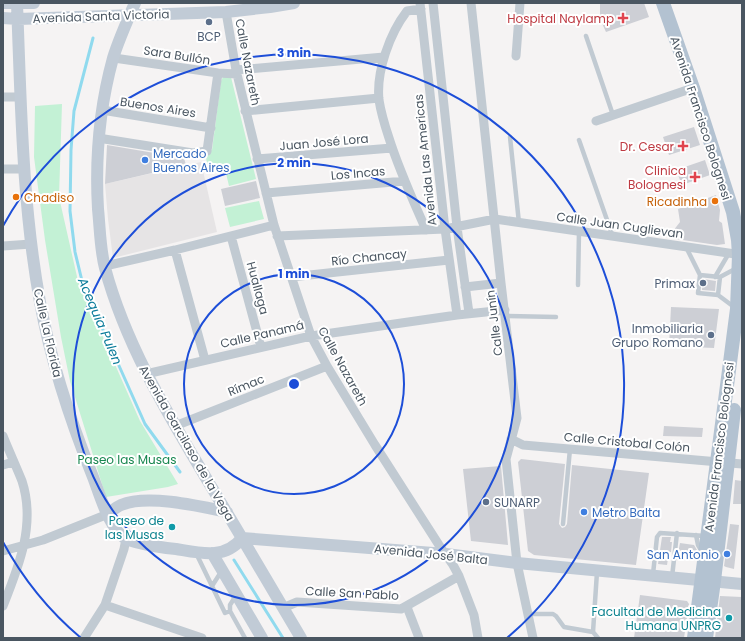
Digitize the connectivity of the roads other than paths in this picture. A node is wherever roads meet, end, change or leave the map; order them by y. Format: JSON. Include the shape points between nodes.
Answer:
{"nodes":[{"id":1,"x":3,"y":3,"type":"edge"},
{"id":2,"x":17,"y":3,"type":"edge"},
{"id":3,"x":34,"y":3,"type":"edge"},
{"id":4,"x":135,"y":3,"type":"edge"},
{"id":5,"x":294,"y":3,"type":"edge"},
{"id":6,"x":433,"y":3,"type":"edge"},
{"id":7,"x":471,"y":3,"type":"edge"},
{"id":8,"x":520,"y":3,"type":"edge"},
{"id":9,"x":662,"y":3,"type":"edge"},
{"id":10,"x":672,"y":3,"type":"edge"},
{"id":11,"x":270,"y":5,"type":"edge"},
{"id":12,"x":420,"y":6,"type":"edge"},
{"id":13,"x":226,"y":12,"type":"junction"},
{"id":14,"x":130,"y":15,"type":"junction"},
{"id":15,"x":3,"y":18,"type":"edge"},
{"id":16,"x":18,"y":19,"type":"junction"},
{"id":17,"x":586,"y":36,"type":"dead end"},
{"id":18,"x":516,"y":56,"type":"dead end"},
{"id":19,"x":384,"y":57,"type":"junction"},
{"id":20,"x":114,"y":58,"type":"junction"},
{"id":21,"x":236,"y":72,"type":"junction"},
{"id":22,"x":218,"y":73,"type":"junction"},
{"id":23,"x":693,"y":88,"type":"junction"},
{"id":24,"x":3,"y":97,"type":"edge"},
{"id":25,"x":21,"y":97,"type":"junction"},
{"id":26,"x":379,"y":98,"type":"junction"},
{"id":27,"x":102,"y":110,"type":"junction"},
{"id":28,"x":245,"y":111,"type":"junction"},
{"id":29,"x":613,"y":115,"type":"junction"},
{"id":30,"x":596,"y":121,"type":"dead end"},
{"id":31,"x":211,"y":128,"type":"junction"},
{"id":32,"x":510,"y":137,"type":"dead end"},
{"id":33,"x":98,"y":138,"type":"junction"},
{"id":34,"x":579,"y":140,"type":"dead end"},
{"id":35,"x":392,"y":148,"type":"junction"},
{"id":36,"x":257,"y":159,"type":"junction"},
{"id":37,"x":25,"y":169,"type":"junction"},
{"id":38,"x":3,"y":170,"type":"edge"},
{"id":39,"x":405,"y":181,"type":"junction"},
{"id":40,"x":266,"y":194,"type":"junction"},
{"id":41,"x":742,"y":211,"type":"edge"},
{"id":42,"x":495,"y":219,"type":"junction"},
{"id":43,"x":519,"y":223,"type":"junction"},
{"id":44,"x":274,"y":225,"type":"junction"},
{"id":45,"x":457,"y":227,"type":"junction"},
{"id":46,"x":445,"y":229,"type":"junction"},
{"id":47,"x":426,"y":230,"type":"junction"},
{"id":48,"x":579,"y":232,"type":"junction"},
{"id":49,"x":231,"y":236,"type":"junction"},
{"id":50,"x":277,"y":236,"type":"junction"},
{"id":51,"x":613,"y":237,"type":"junction"},
{"id":52,"x":31,"y":244,"type":"junction"},
{"id":53,"x":3,"y":246,"type":"edge"},
{"id":54,"x":686,"y":247,"type":"junction"},
{"id":55,"x":175,"y":250,"type":"junction"},
{"id":56,"x":737,"y":258,"type":"edge"},
{"id":57,"x":449,"y":260,"type":"junction"},
{"id":58,"x":105,"y":266,"type":"junction"},
{"id":59,"x":700,"y":275,"type":"junction"},
{"id":60,"x":291,"y":277,"type":"junction"},
{"id":61,"x":717,"y":277,"type":"junction"},
{"id":62,"x":501,"y":283,"type":"junction"},
{"id":63,"x":578,"y":285,"type":"dead end"},
{"id":64,"x":465,"y":287,"type":"junction"},
{"id":65,"x":718,"y":295,"type":"junction"},
{"id":66,"x":737,"y":309,"type":"junction"},
{"id":67,"x":469,"y":313,"type":"junction"},
{"id":68,"x":505,"y":313,"type":"junction"},
{"id":69,"x":457,"y":314,"type":"junction"},
{"id":70,"x":556,"y":317,"type":"dead end"},
{"id":71,"x":311,"y":336,"type":"junction"},
{"id":72,"x":742,"y":339,"type":"edge"},
{"id":73,"x":262,"y":346,"type":"junction"},
{"id":74,"x":205,"y":360,"type":"junction"},
{"id":75,"x":327,"y":366,"type":"junction"},
{"id":76,"x":146,"y":374,"type":"junction"},
{"id":77,"x":175,"y":426,"type":"junction"},
{"id":78,"x":3,"y":436,"type":"edge"},
{"id":79,"x":511,"y":439,"type":"junction"},
{"id":80,"x":570,"y":449,"type":"junction"},
{"id":81,"x":13,"y":462,"type":"junction"},
{"id":82,"x":723,"y":463,"type":"junction"},
{"id":83,"x":742,"y":464,"type":"edge"},
{"id":84,"x":3,"y":465,"type":"edge"},
{"id":85,"x":227,"y":512,"type":"junction"},
{"id":86,"x":108,"y":514,"type":"junction"},
{"id":87,"x":563,"y":524,"type":"dead end"},
{"id":88,"x":677,"y":533,"type":"junction"},
{"id":89,"x":702,"y":536,"type":"junction"},
{"id":90,"x":242,"y":538,"type":"junction"},
{"id":91,"x":126,"y":539,"type":"junction"},
{"id":92,"x":24,"y":546,"type":"junction"},
{"id":93,"x":3,"y":551,"type":"edge"},
{"id":94,"x":195,"y":552,"type":"junction"},
{"id":95,"x":212,"y":553,"type":"junction"},
{"id":96,"x":446,"y":554,"type":"junction"},
{"id":97,"x":517,"y":563,"type":"junction"},
{"id":98,"x":222,"y":570,"type":"junction"},
{"id":99,"x":597,"y":571,"type":"junction"},
{"id":100,"x":460,"y":576,"type":"junction"},
{"id":101,"x":653,"y":576,"type":"junction"},
{"id":102,"x":672,"y":578,"type":"junction"},
{"id":103,"x":708,"y":581,"type":"junction"},
{"id":104,"x":742,"y":584,"type":"edge"},
{"id":105,"x":212,"y":586,"type":"junction"},
{"id":106,"x":236,"y":595,"type":"junction"},
{"id":107,"x":3,"y":606,"type":"edge"},
{"id":108,"x":105,"y":606,"type":"junction"},
{"id":109,"x":407,"y":607,"type":"junction"},
{"id":110,"x":284,"y":608,"type":"junction"},
{"id":111,"x":230,"y":611,"type":"junction"},
{"id":112,"x":528,"y":614,"type":"junction"},
{"id":113,"x":593,"y":632,"type":"junction"},
{"id":114,"x":84,"y":638,"type":"edge"},
{"id":115,"x":202,"y":638,"type":"edge"},
{"id":116,"x":245,"y":638,"type":"edge"},
{"id":117,"x":262,"y":638,"type":"edge"},
{"id":118,"x":301,"y":638,"type":"edge"},
{"id":119,"x":419,"y":638,"type":"edge"},
{"id":120,"x":478,"y":638,"type":"edge"},
{"id":121,"x":533,"y":638,"type":"edge"},
{"id":122,"x":598,"y":638,"type":"edge"},
{"id":123,"x":694,"y":638,"type":"edge"},
{"id":124,"x":706,"y":638,"type":"edge"}],
"edges":[{"from":1,"to":2,"type":"street","name":"Avenida Santa Victoria"},
{"from":2,"to":3,"type":"street","name":"Avenida Santa Victoria"},
{"from":2,"to":16,"type":"street","name":"Calle La Florida"},
{"from":4,"to":14,"type":"street","name":"Avenida Garcilaso de la Vega"},
{"from":5,"to":11,"type":"street","name":"Avenida Santa Victoria"},
{"from":6,"to":45,"type":"street","name":"Avenida Las Americas"},
{"from":7,"to":42,"type":"street","name":"Calle Junín"},
{"from":8,"to":18,"type":"street"},
{"from":9,"to":23,"type":"main road","name":"Avenida Francisco Bolognesi"},
{"from":10,"to":41,"type":"main road","name":"Avenida Francisco Bolognesi"},
{"from":11,"to":13,"type":"street","name":"Avenida Santa Victoria"},
{"from":12,"to":19,"type":"street","via":[[403,15],[392,34]]},
{"from":12,"to":46,"type":"street","name":"Avenida Las Americas"},
{"from":13,"to":14,"type":"street","name":"Avenida Santa Victoria"},
{"from":13,"to":21,"type":"street","name":"Calle Nazareth"},
{"from":14,"to":16,"type":"street","name":"Avenida Santa Victoria"},
{"from":14,"to":20,"type":"street","name":"Avenida Garcilaso de la Vega"},
{"from":15,"to":16,"type":"street","name":"Avenida Santa Victoria"},
{"from":16,"to":25,"type":"street","name":"Calle La Florida"},
{"from":17,"to":29,"type":"lane"},
{"from":19,"to":21,"type":"street","name":"Sara Bullón"},
{"from":19,"to":26,"type":"street"},
{"from":20,"to":22,"type":"street","name":"Sara Bullón"},
{"from":20,"to":27,"type":"street","name":"Avenida Garcilaso de la Vega"},
{"from":21,"to":22,"type":"street","name":"Sara Bullón"},
{"from":21,"to":28,"type":"street","name":"Calle Nazareth"},
{"from":22,"to":31,"type":"street"},
{"from":23,"to":29,"type":"street"},
{"from":23,"to":56,"type":"main road","name":"Avenida Francisco Bolognesi","via":[[732,212],[738,240]]},
{"from":24,"to":25,"type":"street"},
{"from":25,"to":37,"type":"street","name":"Calle La Florida"},
{"from":26,"to":28,"type":"street"},
{"from":26,"to":35,"type":"street"},
{"from":27,"to":31,"type":"street","name":"Buenos Aires"},
{"from":27,"to":33,"type":"street","name":"Avenida Garcilaso de la Vega"},
{"from":28,"to":36,"type":"street","name":"Calle Nazareth"},
{"from":29,"to":30,"type":"street"},
{"from":31,"to":33,"type":"street","via":[[207,151],[193,154]]},
{"from":32,"to":43,"type":"lane"},
{"from":33,"to":58,"type":"street","name":"Avenida Garcilaso de la Vega","via":[[99,222]]},
{"from":34,"to":51,"type":"lane"},
{"from":35,"to":36,"type":"street","name":"Juan José Lora"},
{"from":35,"to":39,"type":"street"},
{"from":36,"to":40,"type":"street","name":"Calle Nazareth"},
{"from":37,"to":38,"type":"street"},
{"from":37,"to":52,"type":"street","name":"Calle La Florida"},
{"from":39,"to":40,"type":"street","name":"Los Incas"},
{"from":39,"to":47,"type":"street"},
{"from":40,"to":44,"type":"street","name":"Calle Nazareth"},
{"from":42,"to":43,"type":"street","name":"Calle Juan Cuglievan"},
{"from":42,"to":45,"type":"street"},
{"from":42,"to":62,"type":"street","name":"Calle Junín"},
{"from":43,"to":48,"type":"street","name":"Calle Juan Cuglievan"},
{"from":44,"to":49,"type":"street"},
{"from":44,"to":50,"type":"street","name":"Calle Nazareth"},
{"from":45,"to":46,"type":"street"},
{"from":45,"to":64,"type":"street","name":"Avenida Las Americas"},
{"from":46,"to":47,"type":"street"},
{"from":46,"to":57,"type":"street","name":"Avenida Las Americas"},
{"from":47,"to":50,"type":"street"},
{"from":48,"to":51,"type":"street","name":"Calle Juan Cuglievan"},
{"from":48,"to":63,"type":"lane"},
{"from":49,"to":55,"type":"street"},
{"from":49,"to":73,"type":"street","name":"Huallaga"},
{"from":50,"to":60,"type":"street","name":"Calle Nazareth"},
{"from":51,"to":54,"type":"street","name":"Calle Juan Cuglievan"},
{"from":52,"to":53,"type":"street"},
{"from":52,"to":86,"type":"street","name":"Calle La Florida","via":[[49,347],[83,453]]},
{"from":54,"to":56,"type":"street","name":"Calle Juan Cuglievan"},
{"from":54,"to":59,"type":"lane"},
{"from":55,"to":58,"type":"street"},
{"from":55,"to":74,"type":"street"},
{"from":56,"to":61,"type":"lane"},
{"from":56,"to":61,"type":"lane"},
{"from":56,"to":66,"type":"main road","name":"Avenida Francisco Bolognesi"},
{"from":57,"to":60,"type":"street","name":"Río Chancay"},
{"from":57,"to":69,"type":"street","name":"Avenida Las Americas"},
{"from":58,"to":76,"type":"street","name":"Avenida Garcilaso de la Vega","via":[[126,329]]},
{"from":59,"to":61,"type":"lane"},
{"from":59,"to":65,"type":"lane","via":[[698,293]]},
{"from":60,"to":71,"type":"street","name":"Calle Nazareth"},
{"from":61,"to":65,"type":"lane"},
{"from":62,"to":64,"type":"street"},
{"from":62,"to":68,"type":"street","name":"Calle Junín"},
{"from":64,"to":67,"type":"street","name":"Avenida Las Americas"},
{"from":65,"to":66,"type":"lane"},
{"from":66,"to":82,"type":"main road","name":"Avenida Francisco Bolognesi"},
{"from":67,"to":68,"type":"street","name":"Calle Panamá"},
{"from":67,"to":69,"type":"street","name":"Calle Panamá"},
{"from":68,"to":70,"type":"lane"},
{"from":68,"to":79,"type":"street","name":"Calle Junín","via":[[518,418]]},
{"from":69,"to":71,"type":"street","name":"Calle Panamá"},
{"from":71,"to":73,"type":"street","name":"Calle Panamá"},
{"from":71,"to":75,"type":"street","name":"Calle Nazareth"},
{"from":72,"to":82,"type":"main road","name":"Avenida Francisco Bolognesi"},
{"from":73,"to":74,"type":"street","name":"Calle Panamá"},
{"from":74,"to":76,"type":"street","name":"Calle Panamá"},
{"from":75,"to":77,"type":"street","name":"Rímac"},
{"from":75,"to":96,"type":"street","name":"Calle Nazareth"},
{"from":76,"to":77,"type":"street","name":"Avenida Garcilaso de la Vega"},
{"from":77,"to":85,"type":"street","name":"Avenida Garcilaso de la Vega"},
{"from":78,"to":81,"type":"street"},
{"from":79,"to":80,"type":"street","name":"Calle Cristobal Colón","via":[[523,445]]},
{"from":79,"to":97,"type":"street","name":"Calle Junín","via":[[506,459]]},
{"from":80,"to":82,"type":"street","name":"Calle Cristobal Colón"},
{"from":80,"to":87,"type":"lane"},
{"from":81,"to":84,"type":"street"},
{"from":81,"to":92,"type":"street","via":[[22,482],[27,508]]},
{"from":82,"to":83,"type":"street","name":"Calle Cristobal Colón"},
{"from":82,"to":89,"type":"main road","name":"Avenida Francisco Bolognesi"},
{"from":82,"to":103,"type":"main road","name":"Avenida Francisco Bolognesi"},
{"from":85,"to":86,"type":"street","via":[[185,504],[148,501],[121,505]]},
{"from":85,"to":90,"type":"street","name":"Avenida Garcilaso de la Vega"},
{"from":86,"to":91,"type":"street","name":"Calle La Florida","via":[[116,529]]},
{"from":86,"to":92,"type":"street"},
{"from":88,"to":89,"type":"lane"},
{"from":88,"to":101,"type":"lane","via":[[660,533],[657,538]]},
{"from":88,"to":102,"type":"lane"},
{"from":89,"to":103,"type":"main road","name":"Avenida Francisco Bolognesi"},
{"from":90,"to":95,"type":"street","via":[[229,550]]},
{"from":90,"to":96,"type":"street","name":"Avenida José Balta"},
{"from":90,"to":110,"type":"street","name":"Avenida Garcilaso de la Vega"},
{"from":91,"to":94,"type":"street"},
{"from":91,"to":108,"type":"street"},
{"from":92,"to":93,"type":"street"},
{"from":92,"to":107,"type":"street"},
{"from":94,"to":95,"type":"street"},
{"from":94,"to":105,"type":"lane"},
{"from":95,"to":98,"type":"street"},
{"from":96,"to":97,"type":"street","name":"Avenida José Balta"},
{"from":96,"to":100,"type":"street","name":"Calle Nazareth"},
{"from":97,"to":99,"type":"street","name":"Avenida José Balta"},
{"from":97,"to":112,"type":"street","name":"Calle Junín"},
{"from":98,"to":105,"type":"lane"},
{"from":98,"to":106,"type":"street"},
{"from":99,"to":101,"type":"street","name":"Avenida José Balta"},
{"from":99,"to":113,"type":"lane"},
{"from":100,"to":109,"type":"street","name":"Calle San Pablo"},
{"from":100,"to":120,"type":"street","name":"Calle Nazareth","via":[[474,615]]},
{"from":101,"to":102,"type":"street","name":"Avenida José Balta"},
{"from":102,"to":103,"type":"street","name":"Avenida José Balta"},
{"from":103,"to":104,"type":"street","name":"Avenida José Balta"},
{"from":103,"to":123,"type":"main road","name":"Avenida Francisco Bolognesi"},
{"from":103,"to":124,"type":"main road","name":"Avenida Francisco Bolognesi"},
{"from":105,"to":111,"type":"lane","via":[[224,613]]},
{"from":106,"to":111,"type":"lane","via":[[230,605]]},
{"from":106,"to":117,"type":"street"},
{"from":108,"to":114,"type":"street"},
{"from":108,"to":115,"type":"street"},
{"from":109,"to":110,"type":"street","name":"Calle San Pablo","via":[[401,609],[297,602]]},
{"from":109,"to":119,"type":"street"},
{"from":110,"to":118,"type":"street","name":"Avenida Garcilaso de la Vega"},
{"from":111,"to":116,"type":"lane"},
{"from":112,"to":113,"type":"lane","via":[[553,614],[564,627]]},
{"from":112,"to":121,"type":"street","name":"Calle Junín"},
{"from":113,"to":122,"type":"lane"}]}
